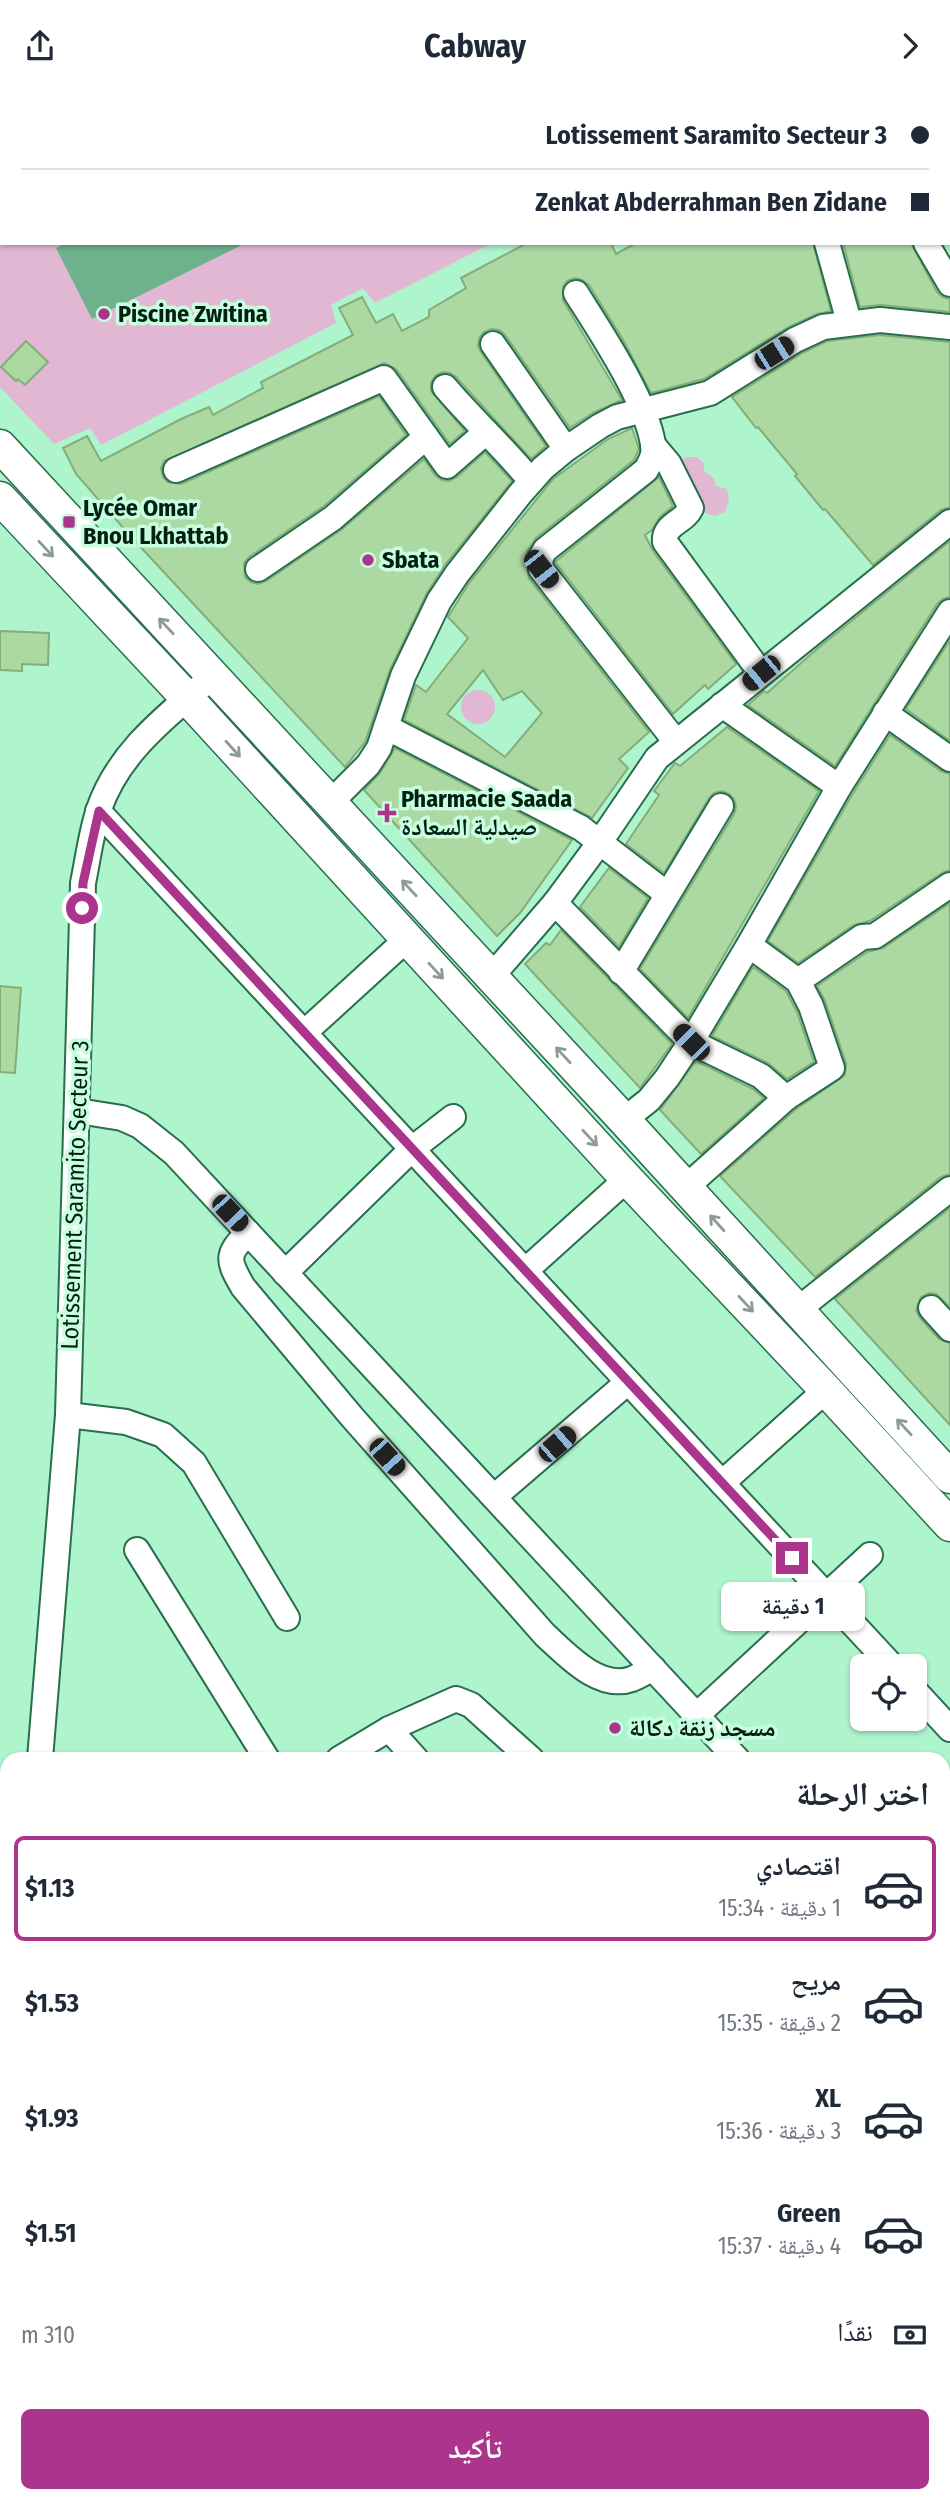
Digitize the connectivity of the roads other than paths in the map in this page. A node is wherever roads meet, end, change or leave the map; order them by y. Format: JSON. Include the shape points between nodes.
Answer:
{"nodes":[{"id":1,"x":828,"y":245,"type":"edge"},
{"id":2,"x":927,"y":245,"type":"edge"},
{"id":3,"x":950,"y":284,"type":"edge"},
{"id":4,"x":576,"y":293,"type":"dead end"},
{"id":5,"x":849,"y":322,"type":"junction"},
{"id":6,"x":950,"y":327,"type":"edge"},
{"id":7,"x":493,"y":344,"type":"dead end"},
{"id":8,"x":445,"y":387,"type":"dead end"},
{"id":9,"x":643,"y":410,"type":"junction"},
{"id":10,"x":486,"y":432,"type":"junction"},
{"id":11,"x":426,"y":437,"type":"junction"},
{"id":12,"x":653,"y":445,"type":"junction"},
{"id":13,"x":0,"y":446,"type":"edge"},
{"id":14,"x":566,"y":449,"type":"junction"},
{"id":15,"x":176,"y":470,"type":"dead end"},
{"id":16,"x":531,"y":481,"type":"junction"},
{"id":17,"x":0,"y":499,"type":"edge"},
{"id":18,"x":950,"y":521,"type":"edge"},
{"id":19,"x":258,"y":569,"type":"dead end"},
{"id":20,"x":950,"y":612,"type":"edge"},
{"id":21,"x":761,"y":673,"type":"junction"},
{"id":22,"x":213,"y":676,"type":"junction"},
{"id":23,"x":187,"y":698,"type":"junction"},
{"id":24,"x":722,"y":705,"type":"junction"},
{"id":25,"x":885,"y":713,"type":"junction"},
{"id":26,"x":386,"y":727,"type":"junction"},
{"id":27,"x":676,"y":742,"type":"junction"},
{"id":28,"x":950,"y":759,"type":"edge"},
{"id":29,"x":839,"y":787,"type":"junction"},
{"id":30,"x":330,"y":803,"type":"junction"},
{"id":31,"x":720,"y":806,"type":"dead end"},
{"id":32,"x":99,"y":811,"type":"junction"},
{"id":33,"x":600,"y":842,"type":"junction"},
{"id":34,"x":950,"y":885,"type":"edge"},
{"id":35,"x":667,"y":894,"type":"junction"},
{"id":36,"x":555,"y":903,"type":"junction"},
{"id":37,"x":407,"y":939,"type":"junction"},
{"id":38,"x":749,"y":945,"type":"junction"},
{"id":39,"x":621,"y":972,"type":"junction"},
{"id":40,"x":491,"y":977,"type":"junction"},
{"id":41,"x":798,"y":981,"type":"junction"},
{"id":42,"x":304,"y":1033,"type":"junction"},
{"id":43,"x":691,"y":1042,"type":"junction"},
{"id":44,"x":786,"y":1098,"type":"junction"},
{"id":45,"x":78,"y":1111,"type":"junction"},
{"id":46,"x":453,"y":1117,"type":"dead end"},
{"id":47,"x":624,"y":1120,"type":"junction"},
{"id":48,"x":412,"y":1149,"type":"junction"},
{"id":49,"x":627,"y":1179,"type":"junction"},
{"id":50,"x":685,"y":1188,"type":"junction"},
{"id":51,"x":950,"y":1189,"type":"edge"},
{"id":52,"x":248,"y":1233,"type":"junction"},
{"id":53,"x":525,"y":1271,"type":"junction"},
{"id":54,"x":285,"y":1273,"type":"junction"},
{"id":55,"x":931,"y":1308,"type":"dead end"},
{"id":56,"x":796,"y":1311,"type":"junction"},
{"id":57,"x":950,"y":1329,"type":"edge"},
{"id":58,"x":628,"y":1382,"type":"junction"},
{"id":59,"x":827,"y":1390,"type":"junction"},
{"id":60,"x":68,"y":1415,"type":"junction"},
{"id":61,"x":950,"y":1476,"type":"edge"},
{"id":62,"x":722,"y":1483,"type":"junction"},
{"id":63,"x":494,"y":1497,"type":"junction"},
{"id":64,"x":950,"y":1525,"type":"edge"},
{"id":65,"x":137,"y":1550,"type":"dead end"},
{"id":66,"x":870,"y":1555,"type":"dead end"},
{"id":67,"x":828,"y":1596,"type":"junction"},
{"id":68,"x":286,"y":1618,"type":"dead end"},
{"id":69,"x":881,"y":1654,"type":"edge"},
{"id":70,"x":653,"y":1668,"type":"junction"},
{"id":71,"x":927,"y":1700,"type":"edge"},
{"id":72,"x":697,"y":1715,"type":"junction"},
{"id":73,"x":946,"y":1715,"type":"edge"},
{"id":74,"x":389,"y":1729,"type":"junction"},
{"id":75,"x":41,"y":1752,"type":"edge"},
{"id":76,"x":263,"y":1752,"type":"edge"},
{"id":77,"x":351,"y":1752,"type":"edge"},
{"id":78,"x":410,"y":1752,"type":"edge"},
{"id":79,"x":523,"y":1752,"type":"edge"},
{"id":80,"x":731,"y":1752,"type":"edge"}],
"edges":[{"from":1,"to":5,"type":"street"},
{"from":2,"to":3,"type":"street"},
{"from":4,"to":9,"type":"street"},
{"from":5,"to":6,"type":"street","via":[[880,320]]},
{"from":5,"to":9,"type":"street","via":[[795,340],[710,393]]},
{"from":7,"to":14,"type":"street"},
{"from":8,"to":10,"type":"street"},
{"from":9,"to":12,"type":"street"},
{"from":9,"to":14,"type":"street","via":[[617,417]]},
{"from":10,"to":11,"type":"street","via":[[446,466]]},
{"from":10,"to":16,"type":"street"},
{"from":11,"to":15,"type":"street","via":[[384,378]]},
{"from":11,"to":19,"type":"street","via":[[333,518]]},
{"from":12,"to":21,"type":"street","via":[[669,464],[691,507],[690,513],[668,529],[665,542]]},
{"from":12,"to":27,"type":"street","via":[[646,470],[545,550],[540,559],[541,569]]},
{"from":22,"to":13,"type":"main road","one_way":true},
{"from":14,"to":16,"type":"street"},
{"from":16,"to":26,"type":"street","via":[[439,601],[403,676]]},
{"from":17,"to":23,"type":"main road","one_way":true},
{"from":18,"to":21,"type":"street"},
{"from":20,"to":25,"type":"street"},
{"from":21,"to":24,"type":"street"},
{"from":22,"to":23,"type":"street","name":"Lotissement Saramito Secteur 3"},
{"from":22,"to":30,"type":"main road"},
{"from":23,"to":32,"type":"street","name":"Lotissement Saramito Secteur 3","via":[[129,754]]},
{"from":23,"to":37,"type":"main road","one_way":true},
{"from":24,"to":27,"type":"street"},
{"from":24,"to":29,"type":"street"},
{"from":25,"to":28,"type":"street"},
{"from":25,"to":29,"type":"street"},
{"from":26,"to":30,"type":"street","via":[[368,765]]},
{"from":26,"to":33,"type":"street"},
{"from":27,"to":33,"type":"street","via":[[657,758]]},
{"from":29,"to":38,"type":"street"},
{"from":40,"to":30,"type":"main road","one_way":true},
{"from":31,"to":35,"type":"street"},
{"from":32,"to":42,"type":"street"},
{"from":32,"to":45,"type":"street","name":"Lotissement Saramito Secteur 3","via":[[83,883]]},
{"from":33,"to":35,"type":"street"},
{"from":33,"to":36,"type":"street"},
{"from":34,"to":41,"type":"street"},
{"from":35,"to":39,"type":"street"},
{"from":36,"to":39,"type":"street"},
{"from":36,"to":40,"type":"street"},
{"from":37,"to":42,"type":"street"},
{"from":37,"to":49,"type":"main road","one_way":true},
{"from":38,"to":41,"type":"street"},
{"from":38,"to":43,"type":"street"},
{"from":39,"to":43,"type":"street"},
{"from":47,"to":40,"type":"main road","one_way":true},
{"from":41,"to":44,"type":"street","via":[[832,1068]]},
{"from":42,"to":48,"type":"street"},
{"from":43,"to":44,"type":"street","via":[[761,1076]]},
{"from":43,"to":47,"type":"street","via":[[649,1100]]},
{"from":44,"to":50,"type":"street"},
{"from":45,"to":52,"type":"street","via":[[122,1118],[140,1126],[174,1153]]},
{"from":45,"to":60,"type":"street","name":"Lotissement Saramito Secteur 3"},
{"from":46,"to":48,"type":"street"},
{"from":47,"to":50,"type":"main road"},
{"from":48,"to":53,"type":"street"},
{"from":48,"to":54,"type":"street"},
{"from":49,"to":53,"type":"street"},
{"from":49,"to":59,"type":"main road","one_way":true},
{"from":56,"to":50,"type":"main road","one_way":true},
{"from":51,"to":56,"type":"street"},
{"from":52,"to":54,"type":"street"},
{"from":52,"to":70,"type":"street","via":[[230,1255],[243,1287],[545,1635],[594,1674],[630,1680]]},
{"from":53,"to":58,"type":"street"},
{"from":54,"to":63,"type":"street"},
{"from":55,"to":57,"type":"street"},
{"from":61,"to":56,"type":"main road","one_way":true},
{"from":58,"to":62,"type":"street"},
{"from":58,"to":63,"type":"street"},
{"from":59,"to":62,"type":"street"},
{"from":59,"to":64,"type":"main road"},
{"from":60,"to":68,"type":"street","via":[[126,1422],[163,1435],[194,1463]]},
{"from":60,"to":75,"type":"street","name":"Lotissement Saramito Secteur 3"},
{"from":62,"to":67,"type":"street"},
{"from":63,"to":70,"type":"street"},
{"from":65,"to":76,"type":"street"},
{"from":66,"to":67,"type":"street"},
{"from":67,"to":69,"type":"street"},
{"from":67,"to":72,"type":"street"},
{"from":70,"to":72,"type":"street"},
{"from":71,"to":73,"type":"street"},
{"from":72,"to":80,"type":"street"},
{"from":74,"to":77,"type":"street"},
{"from":74,"to":78,"type":"street"},
{"from":74,"to":79,"type":"street","via":[[456,1699],[471,1705]]}]}
